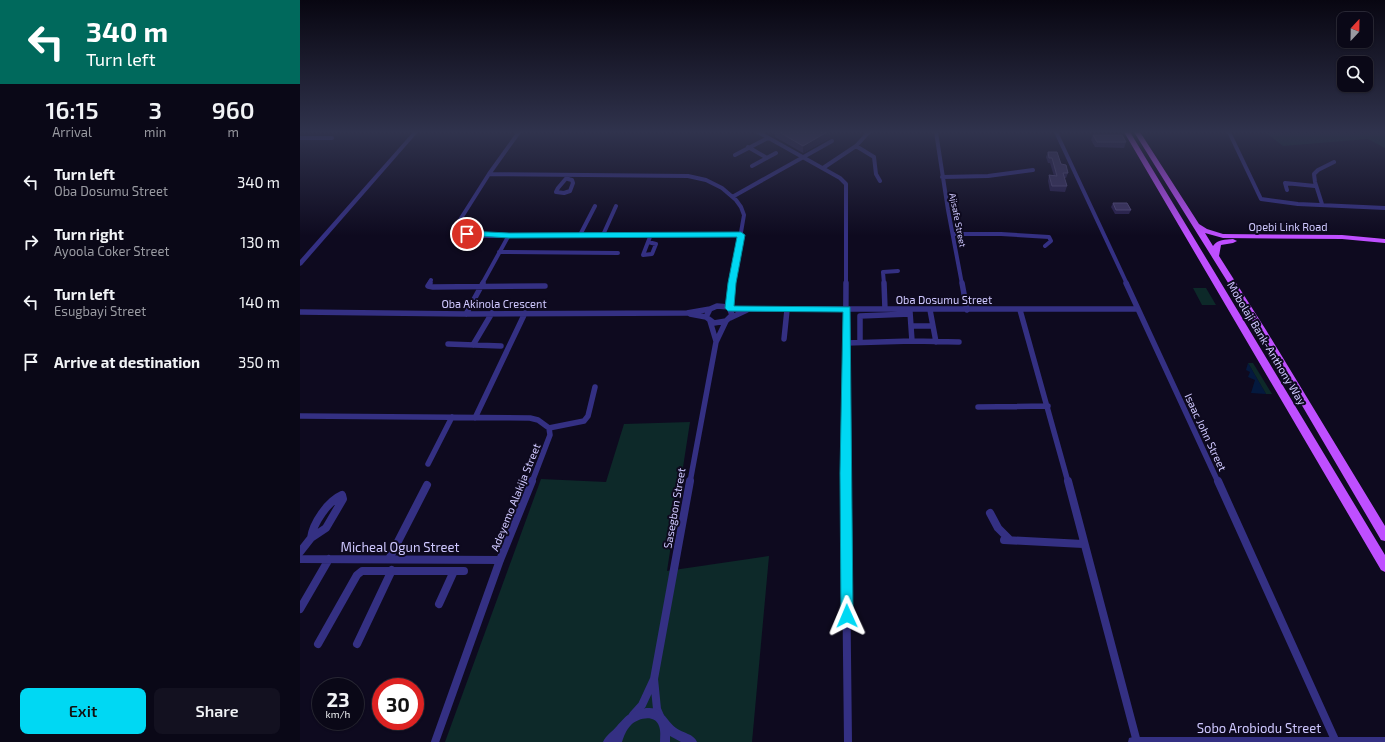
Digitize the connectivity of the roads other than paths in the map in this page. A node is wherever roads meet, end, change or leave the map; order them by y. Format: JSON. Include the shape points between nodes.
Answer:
{"nodes":[{"id":1,"x":386,"y":167,"type":"edge"},
{"id":2,"x":494,"y":167,"type":"edge"},
{"id":3,"x":785,"y":167,"type":"edge"},
{"id":4,"x":875,"y":167,"type":"edge"},
{"id":5,"x":941,"y":167,"type":"edge"},
{"id":6,"x":1072,"y":167,"type":"edge"},
{"id":7,"x":1148,"y":167,"type":"edge"},
{"id":8,"x":1159,"y":167,"type":"edge"},
{"id":9,"x":1246,"y":167,"type":"edge"},
{"id":10,"x":1325,"y":167,"type":"edge"},
{"id":11,"x":823,"y":168,"type":"edge"},
{"id":12,"x":1033,"y":170,"type":"dead end"},
{"id":13,"x":489,"y":174,"type":"junction"},
{"id":14,"x":942,"y":177,"type":"junction"},
{"id":15,"x":880,"y":181,"type":"dead end"},
{"id":16,"x":1315,"y":186,"type":"junction"},
{"id":17,"x":1287,"y":190,"type":"dead end"},
{"id":18,"x":734,"y":196,"type":"junction"},
{"id":19,"x":1322,"y":204,"type":"junction"},
{"id":20,"x":595,"y":206,"type":"dead end"},
{"id":21,"x":616,"y":206,"type":"dead end"},
{"id":22,"x":1385,"y":208,"type":"edge"},
{"id":23,"x":1194,"y":223,"type":"junction"},
{"id":24,"x":953,"y":234,"type":"junction"},
{"id":25,"x":509,"y":235,"type":"junction"},
{"id":26,"x":580,"y":235,"type":"junction"},
{"id":27,"x":603,"y":235,"type":"junction"},
{"id":28,"x":741,"y":235,"type":"junction"},
{"id":29,"x":650,"y":237,"type":"dead end"},
{"id":30,"x":1385,"y":241,"type":"edge"},
{"id":31,"x":647,"y":242,"type":"dead end"},
{"id":32,"x":1045,"y":246,"type":"dead end"},
{"id":33,"x":1385,"y":246,"type":"edge"},
{"id":34,"x":499,"y":252,"type":"junction"},
{"id":35,"x":618,"y":252,"type":"dead end"},
{"id":36,"x":1215,"y":256,"type":"junction"},
{"id":37,"x":300,"y":264,"type":"edge"},
{"id":38,"x":898,"y":271,"type":"dead end"},
{"id":39,"x":431,"y":280,"type":"dead end"},
{"id":40,"x":481,"y":286,"type":"junction"},
{"id":41,"x":545,"y":286,"type":"dead end"},
{"id":42,"x":730,"y":308,"type":"junction"},
{"id":43,"x":710,"y":309,"type":"junction"},
{"id":44,"x":749,"y":309,"type":"junction"},
{"id":45,"x":847,"y":309,"type":"junction"},
{"id":46,"x":884,"y":309,"type":"junction"},
{"id":47,"x":1138,"y":309,"type":"junction"},
{"id":48,"x":787,"y":310,"type":"junction"},
{"id":49,"x":930,"y":310,"type":"junction"},
{"id":50,"x":967,"y":310,"type":"junction"},
{"id":51,"x":1020,"y":310,"type":"junction"},
{"id":52,"x":300,"y":312,"type":"edge"},
{"id":53,"x":492,"y":313,"type":"junction"},
{"id":54,"x":525,"y":313,"type":"junction"},
{"id":55,"x":466,"y":314,"type":"junction"},
{"id":56,"x":687,"y":314,"type":"junction"},
{"id":57,"x":708,"y":319,"type":"junction"},
{"id":58,"x":728,"y":320,"type":"junction"},
{"id":59,"x":912,"y":326,"type":"junction"},
{"id":60,"x":933,"y":326,"type":"junction"},
{"id":61,"x":1246,"y":331,"type":"junction"},
{"id":62,"x":1263,"y":332,"type":"junction"},
{"id":63,"x":784,"y":339,"type":"dead end"},
{"id":64,"x":912,"y":341,"type":"junction"},
{"id":65,"x":716,"y":342,"type":"junction"},
{"id":66,"x":860,"y":342,"type":"junction"},
{"id":67,"x":936,"y":342,"type":"junction"},
{"id":68,"x":959,"y":342,"type":"dead end"},
{"id":69,"x":846,"y":343,"type":"junction"},
{"id":70,"x":448,"y":344,"type":"dead end"},
{"id":71,"x":473,"y":345,"type":"junction"},
{"id":72,"x":501,"y":346,"type":"dead end"},
{"id":73,"x":1276,"y":353,"type":"junction"},
{"id":74,"x":1260,"y":354,"type":"junction"},
{"id":75,"x":595,"y":387,"type":"dead end"},
{"id":76,"x":1048,"y":406,"type":"junction"},
{"id":77,"x":978,"y":407,"type":"dead end"},
{"id":78,"x":300,"y":416,"type":"edge"},
{"id":79,"x":452,"y":417,"type":"junction"},
{"id":80,"x":475,"y":418,"type":"junction"},
{"id":81,"x":549,"y":428,"type":"junction"},
{"id":82,"x":428,"y":464,"type":"dead end"},
{"id":83,"x":427,"y":484,"type":"dead end"},
{"id":84,"x":990,"y":513,"type":"dead end"},
{"id":85,"x":1385,"y":536,"type":"edge"},
{"id":86,"x":311,"y":538,"type":"junction"},
{"id":87,"x":1083,"y":544,"type":"junction"},
{"id":88,"x":300,"y":552,"type":"edge"},
{"id":89,"x":300,"y":559,"type":"edge"},
{"id":90,"x":329,"y":559,"type":"junction"},
{"id":91,"x":389,"y":560,"type":"junction"},
{"id":92,"x":429,"y":560,"type":"junction"},
{"id":93,"x":500,"y":560,"type":"junction"},
{"id":94,"x":1385,"y":566,"type":"edge"},
{"id":95,"x":392,"y":570,"type":"junction"},
{"id":96,"x":424,"y":570,"type":"junction"},
{"id":97,"x":454,"y":571,"type":"junction"},
{"id":98,"x":464,"y":571,"type":"dead end"},
{"id":99,"x":438,"y":604,"type":"dead end"},
{"id":100,"x":300,"y":609,"type":"edge"},
{"id":101,"x":318,"y":644,"type":"dead end"},
{"id":102,"x":357,"y":644,"type":"dead end"},
{"id":103,"x":654,"y":679,"type":"junction"},
{"id":104,"x":627,"y":721,"type":"junction"},
{"id":105,"x":663,"y":722,"type":"junction"},
{"id":106,"x":435,"y":742,"type":"edge"},
{"id":107,"x":608,"y":742,"type":"edge"},
{"id":108,"x":617,"y":742,"type":"edge"},
{"id":109,"x":665,"y":742,"type":"edge"},
{"id":110,"x":692,"y":742,"type":"edge"},
{"id":111,"x":848,"y":742,"type":"edge"},
{"id":112,"x":1133,"y":742,"type":"edge"},
{"id":113,"x":1136,"y":742,"type":"edge"},
{"id":114,"x":1336,"y":742,"type":"edge"},
{"id":115,"x":1385,"y":742,"type":"edge"}],
"edges":[{"from":1,"to":37,"type":"street"},
{"from":2,"to":13,"type":"street"},
{"from":3,"to":18,"type":"street"},
{"from":4,"to":15,"type":"street"},
{"from":5,"to":14,"type":"street","name":"Ajisafe Street"},
{"from":6,"to":47,"type":"street","name":"Isaac John Street"},
{"from":7,"to":61,"type":"main road","name":"Mobolaji Bank-Anthony Way"},
{"from":8,"to":23,"type":"main road","name":"Mobolaji Bank-Anthony Way"},
{"from":9,"to":19,"type":"street","via":[[1259,197],[1265,200]]},
{"from":10,"to":16,"type":"street","via":[[1316,171]]},
{"from":11,"to":45,"type":"street","via":[[846,184]]},
{"from":12,"to":14,"type":"street","via":[[988,176]]},
{"from":13,"to":18,"type":"street","via":[[696,177]]},
{"from":13,"to":25,"type":"street","via":[[458,223],[458,227],[467,234]]},
{"from":14,"to":24,"type":"street","name":"Ajisafe Street"},
{"from":16,"to":17,"type":"street","via":[[1285,183]]},
{"from":16,"to":19,"type":"street"},
{"from":18,"to":28,"type":"street","via":[[742,206],[744,215]]},
{"from":19,"to":22,"type":"street"},
{"from":20,"to":26,"type":"street"},
{"from":21,"to":27,"type":"street"},
{"from":23,"to":30,"type":"main road","name":"Opebi Link Road","via":[[1204,231],[1223,236],[1342,237]]},
{"from":23,"to":36,"type":"main road","name":"Mobolaji Bank-Anthony Way"},
{"from":24,"to":32,"type":"street","via":[[1049,237],[1051,242]]},
{"from":24,"to":50,"type":"street","name":"Ajisafe Street"},
{"from":25,"to":26,"type":"street"},
{"from":25,"to":34,"type":"street"},
{"from":26,"to":27,"type":"street"},
{"from":27,"to":28,"type":"street"},
{"from":28,"to":42,"type":"street"},
{"from":29,"to":31,"type":"street"},
{"from":33,"to":36,"type":"main road","name":"Opebi Link Road","via":[[1348,242],[1226,241],[1216,247]]},
{"from":34,"to":35,"type":"street"},
{"from":34,"to":40,"type":"street"},
{"from":36,"to":62,"type":"main road","name":"Mobolaji Bank-Anthony Way"},
{"from":38,"to":46,"type":"street","via":[[882,272]]},
{"from":39,"to":40,"type":"street","via":[[428,284],[430,287]]},
{"from":40,"to":41,"type":"street"},
{"from":40,"to":55,"type":"street"},
{"from":42,"to":43,"type":"street","via":[[717,306]]},
{"from":42,"to":44,"type":"street","name":"Oba Dosumu Street"},
{"from":42,"to":58,"type":"street","via":[[732,312]]},
{"from":43,"to":56,"type":"street"},
{"from":43,"to":57,"type":"street"},
{"from":44,"to":48,"type":"street","name":"Oba Dosumu Street"},
{"from":44,"to":58,"type":"street"},
{"from":45,"to":46,"type":"street","name":"Oba Dosumu Street"},
{"from":45,"to":48,"type":"street","name":"Oba Dosumu Street"},
{"from":45,"to":69,"type":"street"},
{"from":46,"to":49,"type":"street","name":"Oba Dosumu Street"},
{"from":47,"to":51,"type":"street","name":"Oba Dosumu Street"},
{"from":47,"to":114,"type":"street","name":"Isaac John Street"},
{"from":48,"to":63,"type":"street"},
{"from":49,"to":50,"type":"street","name":"Oba Dosumu Street"},
{"from":49,"to":60,"type":"street"},
{"from":50,"to":51,"type":"street","name":"Oba Dosumu Street"},
{"from":51,"to":76,"type":"street"},
{"from":52,"to":55,"type":"street","name":"Oba Akinola Crescent"},
{"from":53,"to":54,"type":"street","name":"Oba Akinola Crescent"},
{"from":53,"to":55,"type":"street","name":"Oba Akinola Crescent"},
{"from":53,"to":71,"type":"street"},
{"from":54,"to":56,"type":"street","name":"Oba Akinola Crescent"},
{"from":54,"to":80,"type":"street"},
{"from":56,"to":57,"type":"street"},
{"from":57,"to":58,"type":"street","via":[[718,323]]},
{"from":57,"to":65,"type":"street","name":"Sasegbon Street"},
{"from":58,"to":65,"type":"street","name":"Sasegbon Street"},
{"from":59,"to":60,"type":"street"},
{"from":59,"to":64,"type":"street"},
{"from":59,"to":66,"type":"street","via":[[910,313],[860,316]]},
{"from":60,"to":67,"type":"street"},
{"from":61,"to":62,"type":"main road","via":[[1259,339],[1262,338]]},
{"from":61,"to":74,"type":"main road","name":"Mobolaji Bank-Anthony Way"},
{"from":62,"to":73,"type":"main road","name":"Mobolaji Bank-Anthony Way"},
{"from":64,"to":66,"type":"street"},
{"from":64,"to":67,"type":"street"},
{"from":65,"to":103,"type":"street","name":"Sasegbon Street"},
{"from":66,"to":69,"type":"street"},
{"from":67,"to":68,"type":"street"},
{"from":69,"to":111,"type":"street"},
{"from":70,"to":71,"type":"street"},
{"from":71,"to":72,"type":"street"},
{"from":73,"to":74,"type":"main road","via":[[1266,348],[1260,350]]},
{"from":73,"to":85,"type":"main road","name":"Mobolaji Bank-Anthony Way"},
{"from":74,"to":94,"type":"main road","name":"Mobolaji Bank-Anthony Way"},
{"from":75,"to":81,"type":"street","via":[[588,416],[584,421]]},
{"from":76,"to":77,"type":"street"},
{"from":76,"to":87,"type":"street"},
{"from":78,"to":79,"type":"street"},
{"from":79,"to":80,"type":"street"},
{"from":79,"to":82,"type":"street"},
{"from":80,"to":81,"type":"street","via":[[530,418]]},
{"from":81,"to":93,"type":"street","name":"Adeyemo Alakija Street","via":[[550,435],[544,453]]},
{"from":83,"to":91,"type":"street"},
{"from":84,"to":87,"type":"street","via":[[1007,540]]},
{"from":86,"to":86,"type":"street","via":[[326,528],[343,499],[342,495],[334,499],[312,531]]},
{"from":86,"to":88,"type":"street"},
{"from":87,"to":113,"type":"street"},
{"from":89,"to":90,"type":"street","name":"Micheal Ogun Street"},
{"from":90,"to":91,"type":"street","name":"Micheal Ogun Street"},
{"from":90,"to":100,"type":"street"},
{"from":91,"to":92,"type":"street","name":"Micheal Ogun Street"},
{"from":92,"to":93,"type":"street","name":"Micheal Ogun Street"},
{"from":92,"to":96,"type":"street"},
{"from":93,"to":106,"type":"street","name":"Adeyemo Alakija Street"},
{"from":95,"to":96,"type":"street"},
{"from":95,"to":101,"type":"street","via":[[359,573]]},
{"from":95,"to":102,"type":"street"},
{"from":96,"to":97,"type":"street"},
{"from":97,"to":98,"type":"street"},
{"from":97,"to":99,"type":"street"},
{"from":103,"to":104,"type":"street","name":"Sasegbon Street","via":[[642,705]]},
{"from":103,"to":105,"type":"street","name":"Sasegbon Street","via":[[658,709]]},
{"from":104,"to":105,"type":"street","via":[[638,713],[647,712],[656,714]]},
{"from":104,"to":107,"type":"street"},
{"from":104,"to":108,"type":"street","via":[[620,731]]},
{"from":105,"to":109,"type":"street"},
{"from":105,"to":110,"type":"street","via":[[673,732]]},
{"from":112,"to":113,"type":"street","name":"Sobo Arobiodu Street"},
{"from":113,"to":114,"type":"street","name":"Sobo Arobiodu Street"},
{"from":114,"to":115,"type":"street","name":"Sobo Arobiodu Street"}]}
